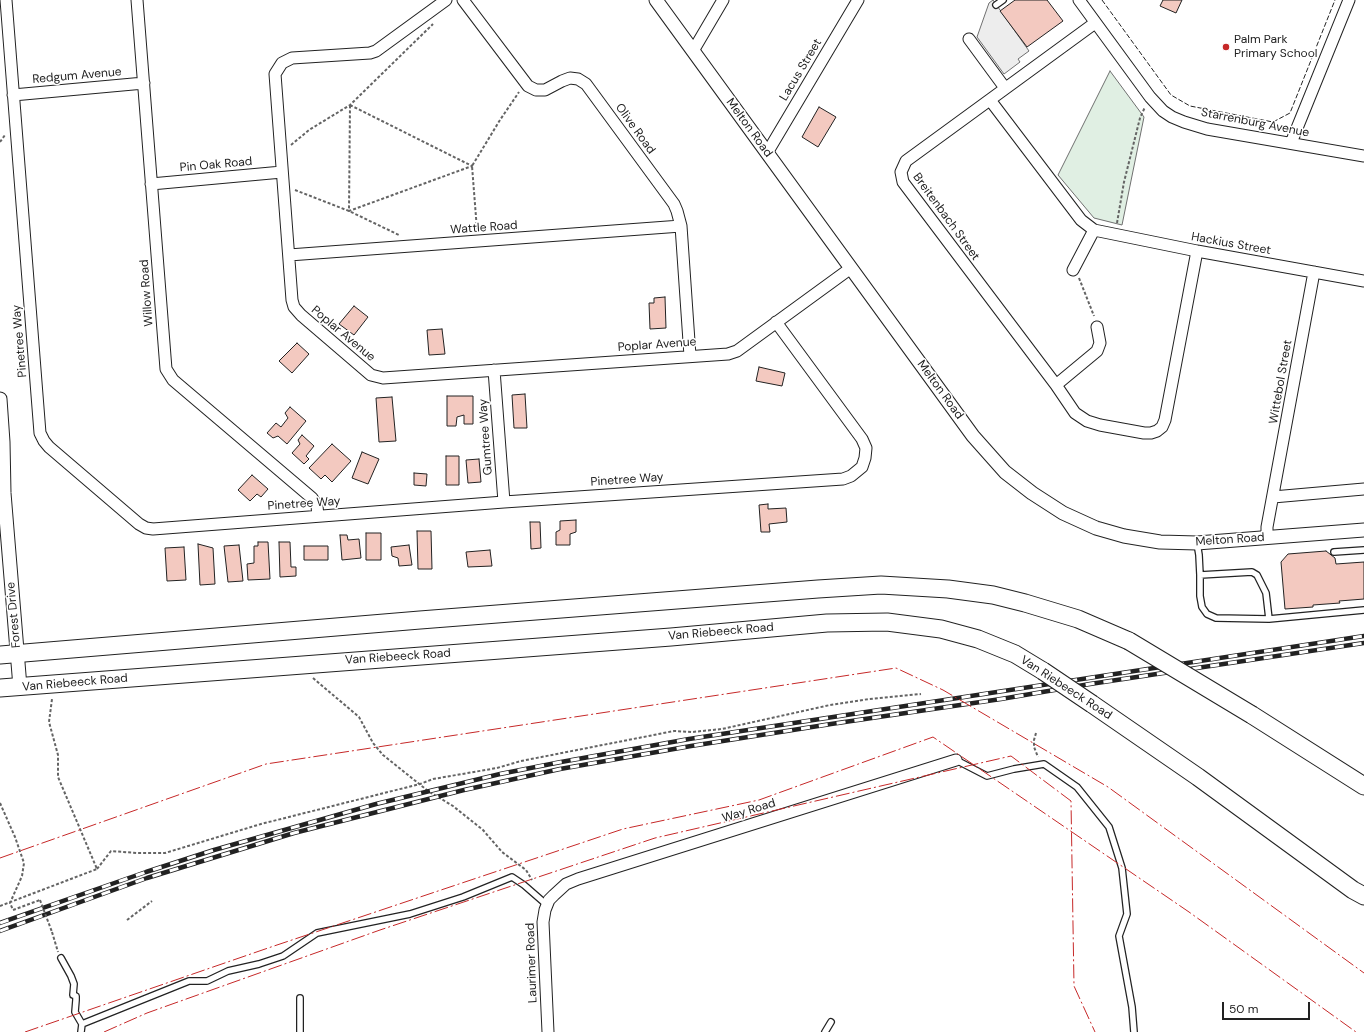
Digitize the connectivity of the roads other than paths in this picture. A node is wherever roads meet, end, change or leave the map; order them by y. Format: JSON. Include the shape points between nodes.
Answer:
{"nodes":[{"id":1,"x":6,"y":0,"type":"edge"},
{"id":2,"x":137,"y":0,"type":"edge"},
{"id":3,"x":446,"y":0,"type":"edge"},
{"id":4,"x":463,"y":0,"type":"edge"},
{"id":5,"x":656,"y":0,"type":"edge"},
{"id":6,"x":723,"y":0,"type":"edge"},
{"id":7,"x":858,"y":0,"type":"edge"},
{"id":8,"x":1003,"y":0,"type":"edge"},
{"id":9,"x":1079,"y":0,"type":"edge"},
{"id":10,"x":1349,"y":0,"type":"edge"},
{"id":11,"x":996,"y":5,"type":"dead end"},
{"id":12,"x":1095,"y":23,"type":"junction"},
{"id":13,"x":969,"y":39,"type":"dead end"},
{"id":14,"x":693,"y":51,"type":"junction"},
{"id":15,"x":144,"y":83,"type":"junction"},
{"id":16,"x":1005,"y":88,"type":"junction"},
{"id":17,"x":13,"y":94,"type":"junction"},
{"id":18,"x":990,"y":100,"type":"junction"},
{"id":19,"x":1291,"y":143,"type":"junction"},
{"id":20,"x":767,"y":153,"type":"junction"},
{"id":21,"x":1364,"y":156,"type":"edge"},
{"id":22,"x":282,"y":172,"type":"junction"},
{"id":23,"x":152,"y":184,"type":"junction"},
{"id":24,"x":681,"y":226,"type":"junction"},
{"id":25,"x":1094,"y":230,"type":"junction"},
{"id":26,"x":1197,"y":251,"type":"junction"},
{"id":27,"x":289,"y":256,"type":"junction"},
{"id":28,"x":851,"y":268,"type":"junction"},
{"id":29,"x":1073,"y":270,"type":"road end"},
{"id":30,"x":1314,"y":272,"type":"junction"},
{"id":31,"x":1364,"y":281,"type":"edge"},
{"id":32,"x":776,"y":322,"type":"junction"},
{"id":33,"x":1097,"y":327,"type":"road end"},
{"id":34,"x":690,"y":356,"type":"junction"},
{"id":35,"x":494,"y":370,"type":"junction"},
{"id":36,"x":1056,"y":385,"type":"junction"},
{"id":37,"x":0,"y":399,"type":"edge"},
{"id":38,"x":1364,"y":489,"type":"edge"},
{"id":39,"x":1273,"y":497,"type":"junction"},
{"id":40,"x":504,"y":502,"type":"junction"},
{"id":41,"x":318,"y":516,"type":"junction"},
{"id":42,"x":1364,"y":530,"type":"edge"},
{"id":43,"x":1267,"y":537,"type":"junction"},
{"id":44,"x":1197,"y":543,"type":"junction"},
{"id":45,"x":1364,"y":550,"type":"edge"},
{"id":46,"x":1334,"y":552,"type":"dead end"},
{"id":47,"x":1200,"y":576,"type":"junction"},
{"id":48,"x":1364,"y":610,"type":"edge"},
{"id":49,"x":1269,"y":619,"type":"junction"},
{"id":50,"x":17,"y":654,"type":"junction"},
{"id":51,"x":0,"y":655,"type":"edge"},
{"id":52,"x":20,"y":687,"type":"junction"},
{"id":53,"x":0,"y":688,"type":"edge"},
{"id":54,"x":956,"y":760,"type":"joint"},
{"id":55,"x":1364,"y":786,"type":"edge"},
{"id":56,"x":554,"y":895,"type":"joint"},
{"id":57,"x":1364,"y":896,"type":"edge"},
{"id":58,"x":547,"y":905,"type":"junction"},
{"id":59,"x":61,"y":958,"type":"road end"},
{"id":60,"x":300,"y":998,"type":"dead end"},
{"id":61,"x":830,"y":1022,"type":"dead end"},
{"id":62,"x":82,"y":1024,"type":"junction"},
{"id":63,"x":81,"y":1032,"type":"edge"},
{"id":64,"x":300,"y":1032,"type":"edge"},
{"id":65,"x":548,"y":1032,"type":"edge"},
{"id":66,"x":825,"y":1032,"type":"edge"},
{"id":67,"x":1134,"y":1032,"type":"edge"}],
"edges":[{"from":1,"to":17,"type":"street","name":"Pinetree Way"},
{"from":2,"to":15,"type":"street","name":"Willow Road"},
{"from":3,"to":22,"type":"street","name":"Poplar Avenue","via":[[376,51],[292,58],[282,63],[275,79]]},
{"from":4,"to":24,"type":"street","name":"Olive Road","via":[[525,83],[532,88],[540,91],[550,89],[570,78],[586,84],[674,204]]},
{"from":5,"to":14,"type":"street","name":"Melton Road"},
{"from":6,"to":14,"type":"street"},
{"from":7,"to":20,"type":"street","name":"Lacus Street"},
{"from":8,"to":11,"type":"lane"},
{"from":9,"to":12,"type":"street","name":"Starrenburg Avenue"},
{"from":10,"to":19,"type":"street"},
{"from":12,"to":16,"type":"street","name":"Breitenbach Street"},
{"from":12,"to":19,"type":"street","name":"Starrenburg Avenue","via":[[1163,111],[1184,122],[1208,129]]},
{"from":13,"to":16,"type":"street"},
{"from":14,"to":20,"type":"street","name":"Melton Road"},
{"from":15,"to":17,"type":"street","name":"Redgum Avenue"},
{"from":15,"to":23,"type":"street","name":"Willow Road"},
{"from":16,"to":18,"type":"street","name":"Breitenbach Street"},
{"from":17,"to":41,"type":"street","name":"Pinetree Way","via":[[40,434],[44,441],[146,528]]},
{"from":18,"to":25,"type":"street","name":"Hackius Street","via":[[1081,220]]},
{"from":18,"to":36,"type":"street","name":"Breitenbach Street","via":[[906,161],[901,177]]},
{"from":19,"to":21,"type":"street","name":"Starrenburg Avenue"},
{"from":20,"to":28,"type":"street","name":"Melton Road"},
{"from":22,"to":23,"type":"street","name":"Pin Oak Road"},
{"from":22,"to":27,"type":"street","name":"Poplar Avenue"},
{"from":23,"to":41,"type":"street","name":"Willow Road","via":[[168,373],[173,380],[312,498],[317,506]]},
{"from":24,"to":27,"type":"street","name":"Wattle Road"},
{"from":24,"to":34,"type":"street","name":"Olive Road"},
{"from":25,"to":26,"type":"street","name":"Hackius Street"},
{"from":25,"to":29,"type":"street"},
{"from":26,"to":30,"type":"street","name":"Hackius Street"},
{"from":26,"to":36,"type":"street","name":"Breitenbach Street","via":[[1165,420],[1158,431],[1144,433],[1087,421],[1075,413]]},
{"from":27,"to":35,"type":"street","name":"Poplar Avenue","via":[[292,300],[297,312],[371,375],[382,378]]},
{"from":28,"to":32,"type":"street","name":"Poplar Avenue"},
{"from":28,"to":44,"type":"street","name":"Melton Road","via":[[973,436],[993,460],[1018,483],[1057,510],[1096,528],[1142,540]]},
{"from":30,"to":31,"type":"street","name":"Hackius Street"},
{"from":30,"to":39,"type":"street","name":"Wittebol Street"},
{"from":32,"to":34,"type":"street","name":"Poplar Avenue","via":[[737,351]]},
{"from":32,"to":40,"type":"street","name":"Pinetree Way","via":[[862,439],[866,448],[865,458],[862,467],[851,476],[843,479]]},
{"from":33,"to":36,"type":"street","via":[[1100,344],[1098,351]]},
{"from":34,"to":35,"type":"street","name":"Poplar Avenue"},
{"from":35,"to":40,"type":"street","name":"Gumtree Way"},
{"from":37,"to":50,"type":"street","name":"Forest Drive","via":[[4,493]]},
{"from":38,"to":39,"type":"street"},
{"from":39,"to":43,"type":"street","name":"Wittebol Street"},
{"from":40,"to":41,"type":"street","name":"Pinetree Way"},
{"from":42,"to":43,"type":"street","name":"Melton Road"},
{"from":43,"to":44,"type":"street","name":"Melton Road"},
{"from":44,"to":47,"type":"lane"},
{"from":45,"to":46,"type":"lane"},
{"from":47,"to":49,"type":"lane","via":[[1201,604],[1204,612],[1210,616],[1223,619]]},
{"from":47,"to":49,"type":"lane","via":[[1255,573],[1266,593]]},
{"from":48,"to":49,"type":"lane"},
{"from":50,"to":51,"type":"main road"},
{"from":50,"to":52,"type":"street","name":"Forest Drive"},
{"from":50,"to":55,"type":"main road","bridge":true,"via":[[842,587],[881,585],[948,589],[1025,602],[1078,619],[1129,641]]},
{"from":52,"to":53,"type":"main road","name":"Van Riebeeck Road"},
{"from":52,"to":57,"type":"main road","name":"Van Riebeeck Road","bridge":true,"via":[[827,623],[888,622],[941,629],[978,639],[1015,654],[1043,671],[1198,777]]},
{"from":54,"to":56,"type":"street","name":"Way Road","via":[[578,879],[566,884]]},
{"from":54,"to":67,"type":"lane","via":[[988,776],[1044,764],[1077,787],[1109,827],[1122,868],[1127,914],[1119,936]]},
{"from":56,"to":58,"type":"street","name":"Laurimer Road"},
{"from":58,"to":62,"type":"lane","via":[[524,884],[512,877],[410,914],[318,933],[283,956],[228,971],[207,981],[189,981]]},
{"from":58,"to":65,"type":"street","name":"Laurimer Road","via":[[543,922]]},
{"from":59,"to":62,"type":"lane","via":[[72,976],[73,995],[76,996],[75,1012]]},
{"from":60,"to":64,"type":"lane"},
{"from":61,"to":66,"type":"lane"},
{"from":62,"to":63,"type":"lane"}]}
